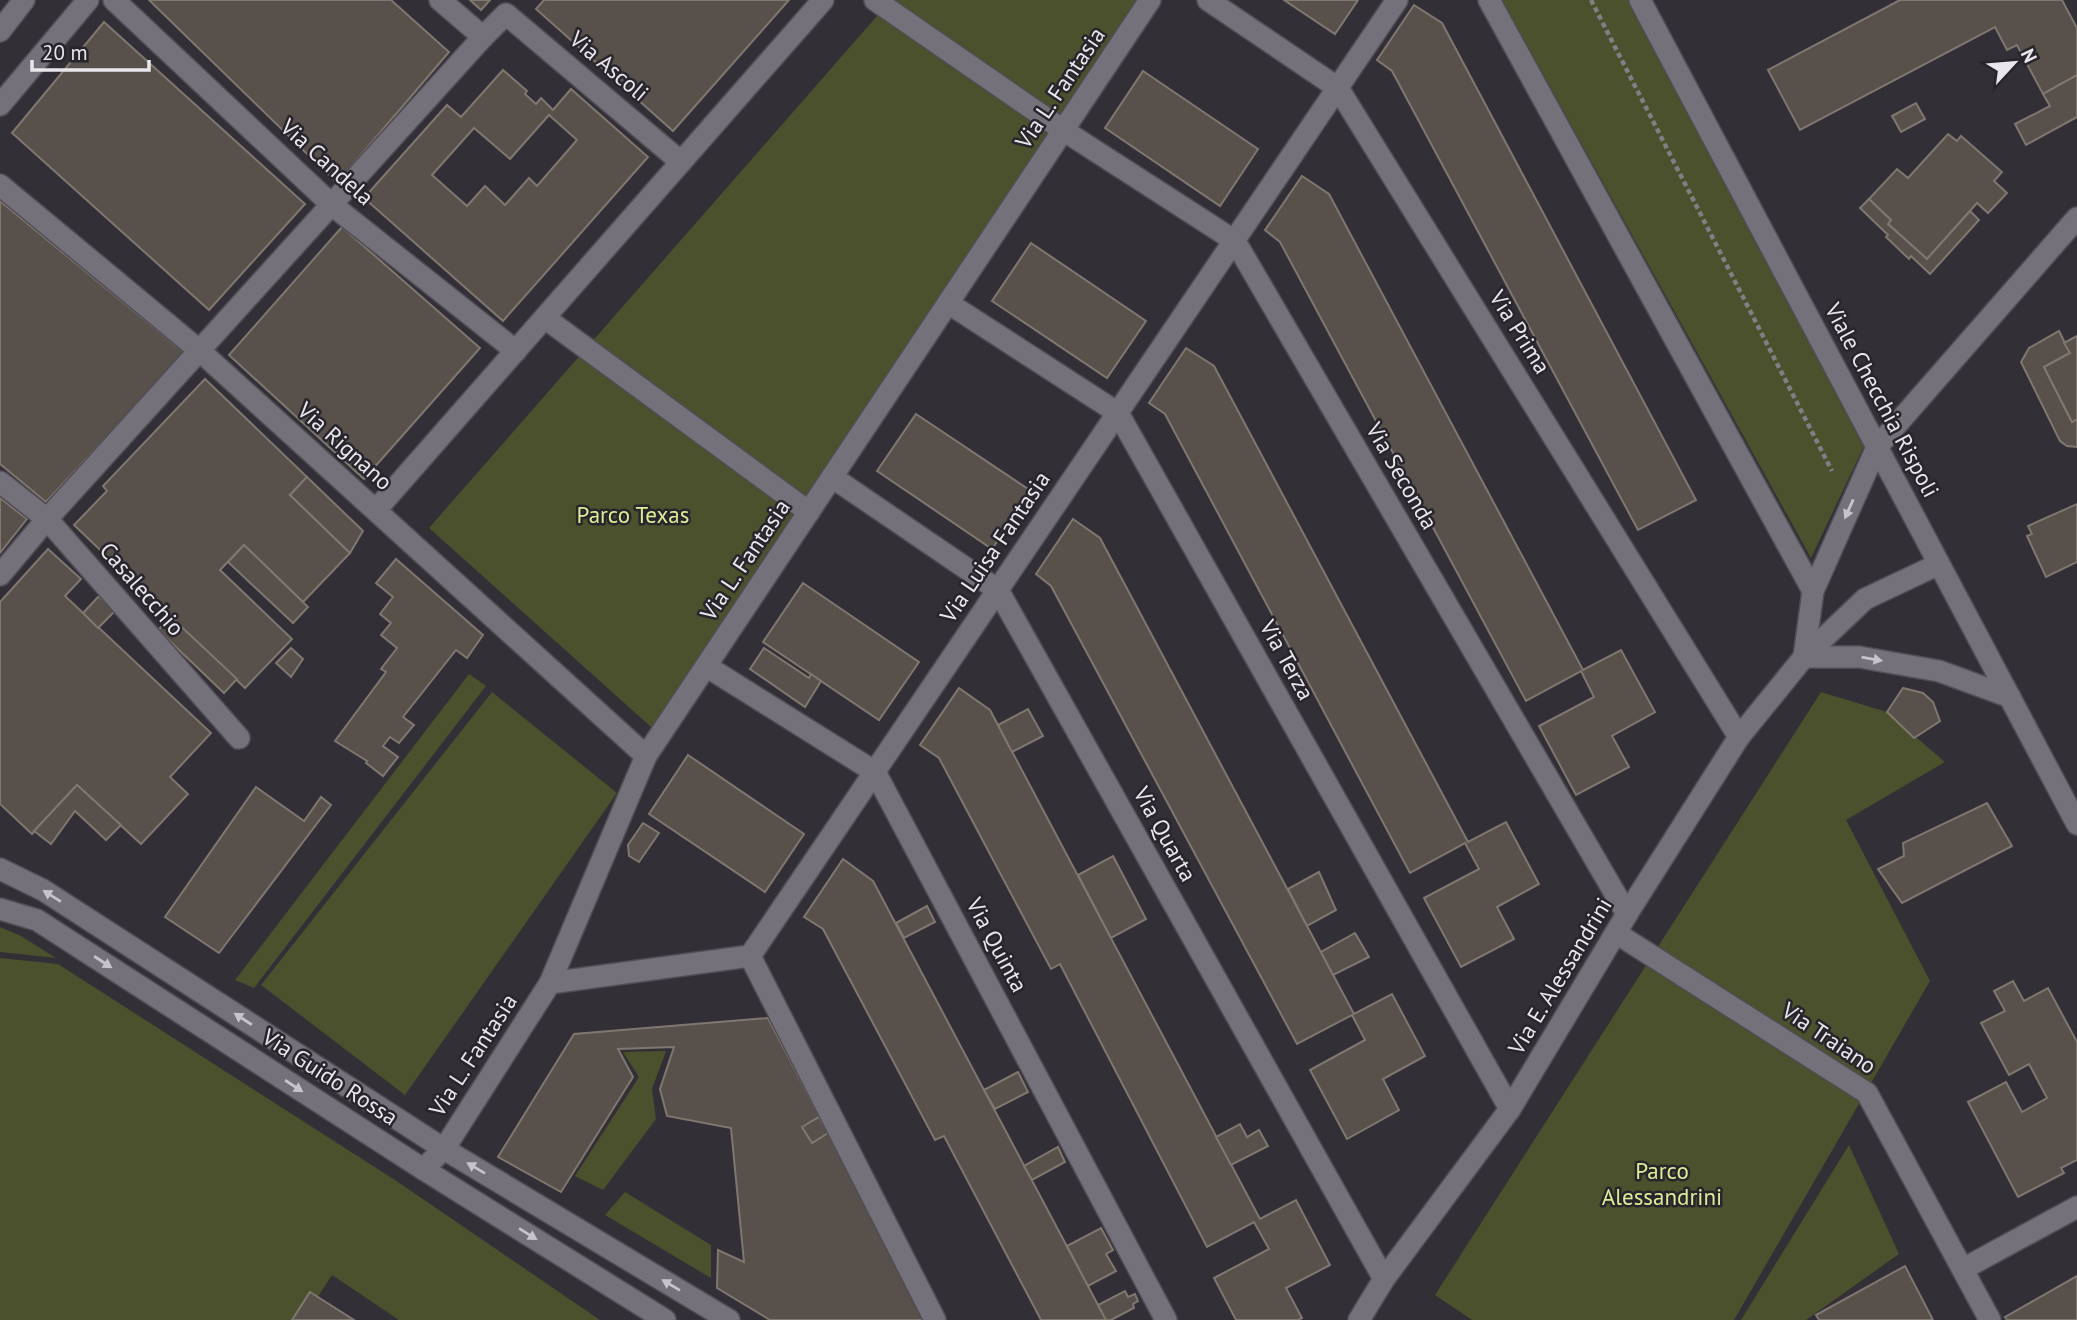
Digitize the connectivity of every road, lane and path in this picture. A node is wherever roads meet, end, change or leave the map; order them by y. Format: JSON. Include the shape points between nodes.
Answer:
{"nodes":[{"id":1,"x":24,"y":0,"type":"edge"},
{"id":2,"x":88,"y":0,"type":"edge"},
{"id":3,"x":114,"y":0,"type":"edge"},
{"id":4,"x":440,"y":0,"type":"edge"},
{"id":5,"x":823,"y":0,"type":"edge"},
{"id":6,"x":875,"y":0,"type":"edge"},
{"id":7,"x":1150,"y":0,"type":"edge"},
{"id":8,"x":1208,"y":0,"type":"edge"},
{"id":9,"x":1397,"y":0,"type":"edge"},
{"id":10,"x":1489,"y":0,"type":"edge"},
{"id":11,"x":1591,"y":0,"type":"edge"},
{"id":12,"x":1640,"y":0,"type":"edge"},
{"id":13,"x":512,"y":7,"type":"edge"},
{"id":14,"x":0,"y":30,"type":"edge"},
{"id":15,"x":483,"y":37,"type":"junction"},
{"id":16,"x":1338,"y":88,"type":"junction"},
{"id":17,"x":0,"y":105,"type":"edge"},
{"id":18,"x":1063,"y":130,"type":"junction"},
{"id":19,"x":681,"y":162,"type":"junction"},
{"id":20,"x":0,"y":184,"type":"edge"},
{"id":21,"x":332,"y":205,"type":"junction"},
{"id":22,"x":2077,"y":218,"type":"edge"},
{"id":23,"x":1235,"y":241,"type":"junction"},
{"id":24,"x":948,"y":303,"type":"junction"},
{"id":25,"x":545,"y":318,"type":"junction"},
{"id":26,"x":200,"y":351,"type":"junction"},
{"id":27,"x":516,"y":351,"type":"junction"},
{"id":28,"x":1118,"y":413,"type":"junction"},
{"id":29,"x":1877,"y":447,"type":"junction"},
{"id":30,"x":832,"y":477,"type":"junction"},
{"id":31,"x":0,"y":482,"type":"edge"},
{"id":32,"x":1850,"y":506,"type":"junction"},
{"id":33,"x":376,"y":510,"type":"junction"},
{"id":34,"x":809,"y":512,"type":"junction"},
{"id":35,"x":47,"y":519,"type":"junction"},
{"id":36,"x":1939,"y":564,"type":"junction"},
{"id":37,"x":0,"y":575,"type":"edge"},
{"id":38,"x":998,"y":590,"type":"junction"},
{"id":39,"x":1813,"y":591,"type":"junction"},
{"id":40,"x":1804,"y":657,"type":"junction"},
{"id":41,"x":706,"y":666,"type":"junction"},
{"id":42,"x":2010,"y":697,"type":"junction"},
{"id":43,"x":1739,"y":737,"type":"junction"},
{"id":44,"x":239,"y":738,"type":"dead end"},
{"id":45,"x":646,"y":756,"type":"junction"},
{"id":46,"x":875,"y":772,"type":"junction"},
{"id":47,"x":2077,"y":824,"type":"edge"},
{"id":48,"x":0,"y":869,"type":"edge"},
{"id":49,"x":0,"y":909,"type":"edge"},
{"id":50,"x":1627,"y":914,"type":"junction"},
{"id":51,"x":1616,"y":933,"type":"junction"},
{"id":52,"x":750,"y":956,"type":"junction"},
{"id":53,"x":550,"y":983,"type":"junction"},
{"id":54,"x":1510,"y":1109,"type":"junction"},
{"id":55,"x":444,"y":1149,"type":"junction"},
{"id":56,"x":424,"y":1169,"type":"junction"},
{"id":57,"x":2077,"y":1207,"type":"edge"},
{"id":58,"x":1963,"y":1269,"type":"junction"},
{"id":59,"x":1384,"y":1279,"type":"junction"},
{"id":60,"x":665,"y":1320,"type":"edge"},
{"id":61,"x":729,"y":1320,"type":"edge"},
{"id":62,"x":934,"y":1320,"type":"edge"},
{"id":63,"x":1166,"y":1320,"type":"edge"},
{"id":64,"x":1359,"y":1320,"type":"edge"},
{"id":65,"x":1990,"y":1320,"type":"edge"}],
"edges":[{"from":1,"to":14,"type":"street"},
{"from":2,"to":17,"type":"street"},
{"from":3,"to":21,"type":"street","name":"Via Candela"},
{"from":4,"to":15,"type":"street"},
{"from":5,"to":19,"type":"street"},
{"from":6,"to":18,"type":"street","name":"Via Seconda"},
{"from":7,"to":18,"type":"street","name":"Via L. Fantasia"},
{"from":8,"to":16,"type":"street","name":"Via Prima"},
{"from":9,"to":16,"type":"street","name":"Via Luisa Fantasia"},
{"from":10,"to":39,"type":"street"},
{"from":11,"to":32,"type":"path"},
{"from":12,"to":29,"type":"street","name":"Viale Checchia Rispoli"},
{"from":13,"to":15,"type":"street","name":"Via Ascoli"},
{"from":13,"to":19,"type":"street","name":"Via Ascoli"},
{"from":15,"to":21,"type":"street","name":"Via Ascoli"},
{"from":16,"to":23,"type":"street","name":"Via Luisa Fantasia"},
{"from":16,"to":43,"type":"street","name":"Via Prima"},
{"from":18,"to":23,"type":"street","name":"Via Seconda"},
{"from":18,"to":24,"type":"street","name":"Via L. Fantasia"},
{"from":19,"to":25,"type":"street"},
{"from":20,"to":26,"type":"street","name":"Via Rignano"},
{"from":21,"to":26,"type":"street","name":"Via Ascoli"},
{"from":21,"to":27,"type":"street","name":"Via Candela"},
{"from":22,"to":29,"type":"street"},
{"from":23,"to":28,"type":"street","name":"Via Luisa Fantasia"},
{"from":23,"to":50,"type":"street","name":"Via Seconda"},
{"from":24,"to":28,"type":"street","name":"Via Terza"},
{"from":24,"to":30,"type":"street","name":"Via L. Fantasia"},
{"from":25,"to":27,"type":"street"},
{"from":25,"to":34,"type":"street"},
{"from":26,"to":33,"type":"street","name":"Via Rignano"},
{"from":26,"to":35,"type":"street","name":"Via Ascoli"},
{"from":27,"to":33,"type":"street"},
{"from":28,"to":38,"type":"street","name":"Via Luisa Fantasia"},
{"from":28,"to":54,"type":"street","name":"Via Terza"},
{"from":29,"to":32,"type":"street"},
{"from":29,"to":36,"type":"street","name":"Viale Checchia Rispoli"},
{"from":30,"to":34,"type":"street","name":"Via L. Fantasia"},
{"from":30,"to":38,"type":"street","name":"Via Quarta"},
{"from":31,"to":35,"type":"street","name":"Casalecchio"},
{"from":32,"to":39,"type":"street","one_way":true},
{"from":33,"to":45,"type":"street","name":"Via Rignano"},
{"from":34,"to":41,"type":"street","name":"Via L. Fantasia"},
{"from":35,"to":37,"type":"street","name":"Via Ascoli"},
{"from":35,"to":44,"type":"street","name":"Casalecchio"},
{"from":36,"to":40,"type":"street","name":"Via E. Alessandrini","via":[[1865,599]]},
{"from":36,"to":42,"type":"street","name":"Viale Checchia Rispoli"},
{"from":38,"to":46,"type":"street","name":"Via Luisa Fantasia"},
{"from":38,"to":59,"type":"street","name":"Via Quarta"},
{"from":39,"to":40,"type":"street"},
{"from":40,"to":42,"type":"street","one_way":true,"via":[[1859,657],[1939,671]]},
{"from":40,"to":43,"type":"street","name":"Via E. Alessandrini"},
{"from":41,"to":45,"type":"street","name":"Via L. Fantasia"},
{"from":41,"to":46,"type":"street","name":"Via Quinta"},
{"from":42,"to":47,"type":"street","name":"Viale Checchia Rispoli"},
{"from":43,"to":50,"type":"street","name":"Via E. Alessandrini"},
{"from":45,"to":53,"type":"street","name":"Via L. Fantasia"},
{"from":46,"to":52,"type":"street","name":"Via Luisa Fantasia"},
{"from":46,"to":63,"type":"street","name":"Via Quinta"},
{"from":55,"to":48,"type":"street","one_way":true,"via":[[43,890]]},
{"from":49,"to":56,"type":"street","name":"Via Guido Rossa","one_way":true,"via":[[37,920]]},
{"from":50,"to":51,"type":"street","name":"Via E. Alessandrini"},
{"from":51,"to":54,"type":"street","name":"Via E. Alessandrini"},
{"from":51,"to":58,"type":"street","name":"Via Traiano","via":[[1867,1093]]},
{"from":52,"to":53,"type":"street"},
{"from":52,"to":62,"type":"street"},
{"from":53,"to":55,"type":"street","name":"Via L. Fantasia"},
{"from":54,"to":59,"type":"street","name":"Via E. Alessandrini"},
{"from":55,"to":56,"type":"street","name":"Via L. Fantasia"},
{"from":61,"to":55,"type":"street","one_way":true},
{"from":56,"to":60,"type":"street","name":"Via Guido Rossa","one_way":true},
{"from":57,"to":58,"type":"street"},
{"from":58,"to":65,"type":"street","name":"Via Traiano"},
{"from":59,"to":64,"type":"street","name":"Via E. Alessandrini"}]}
